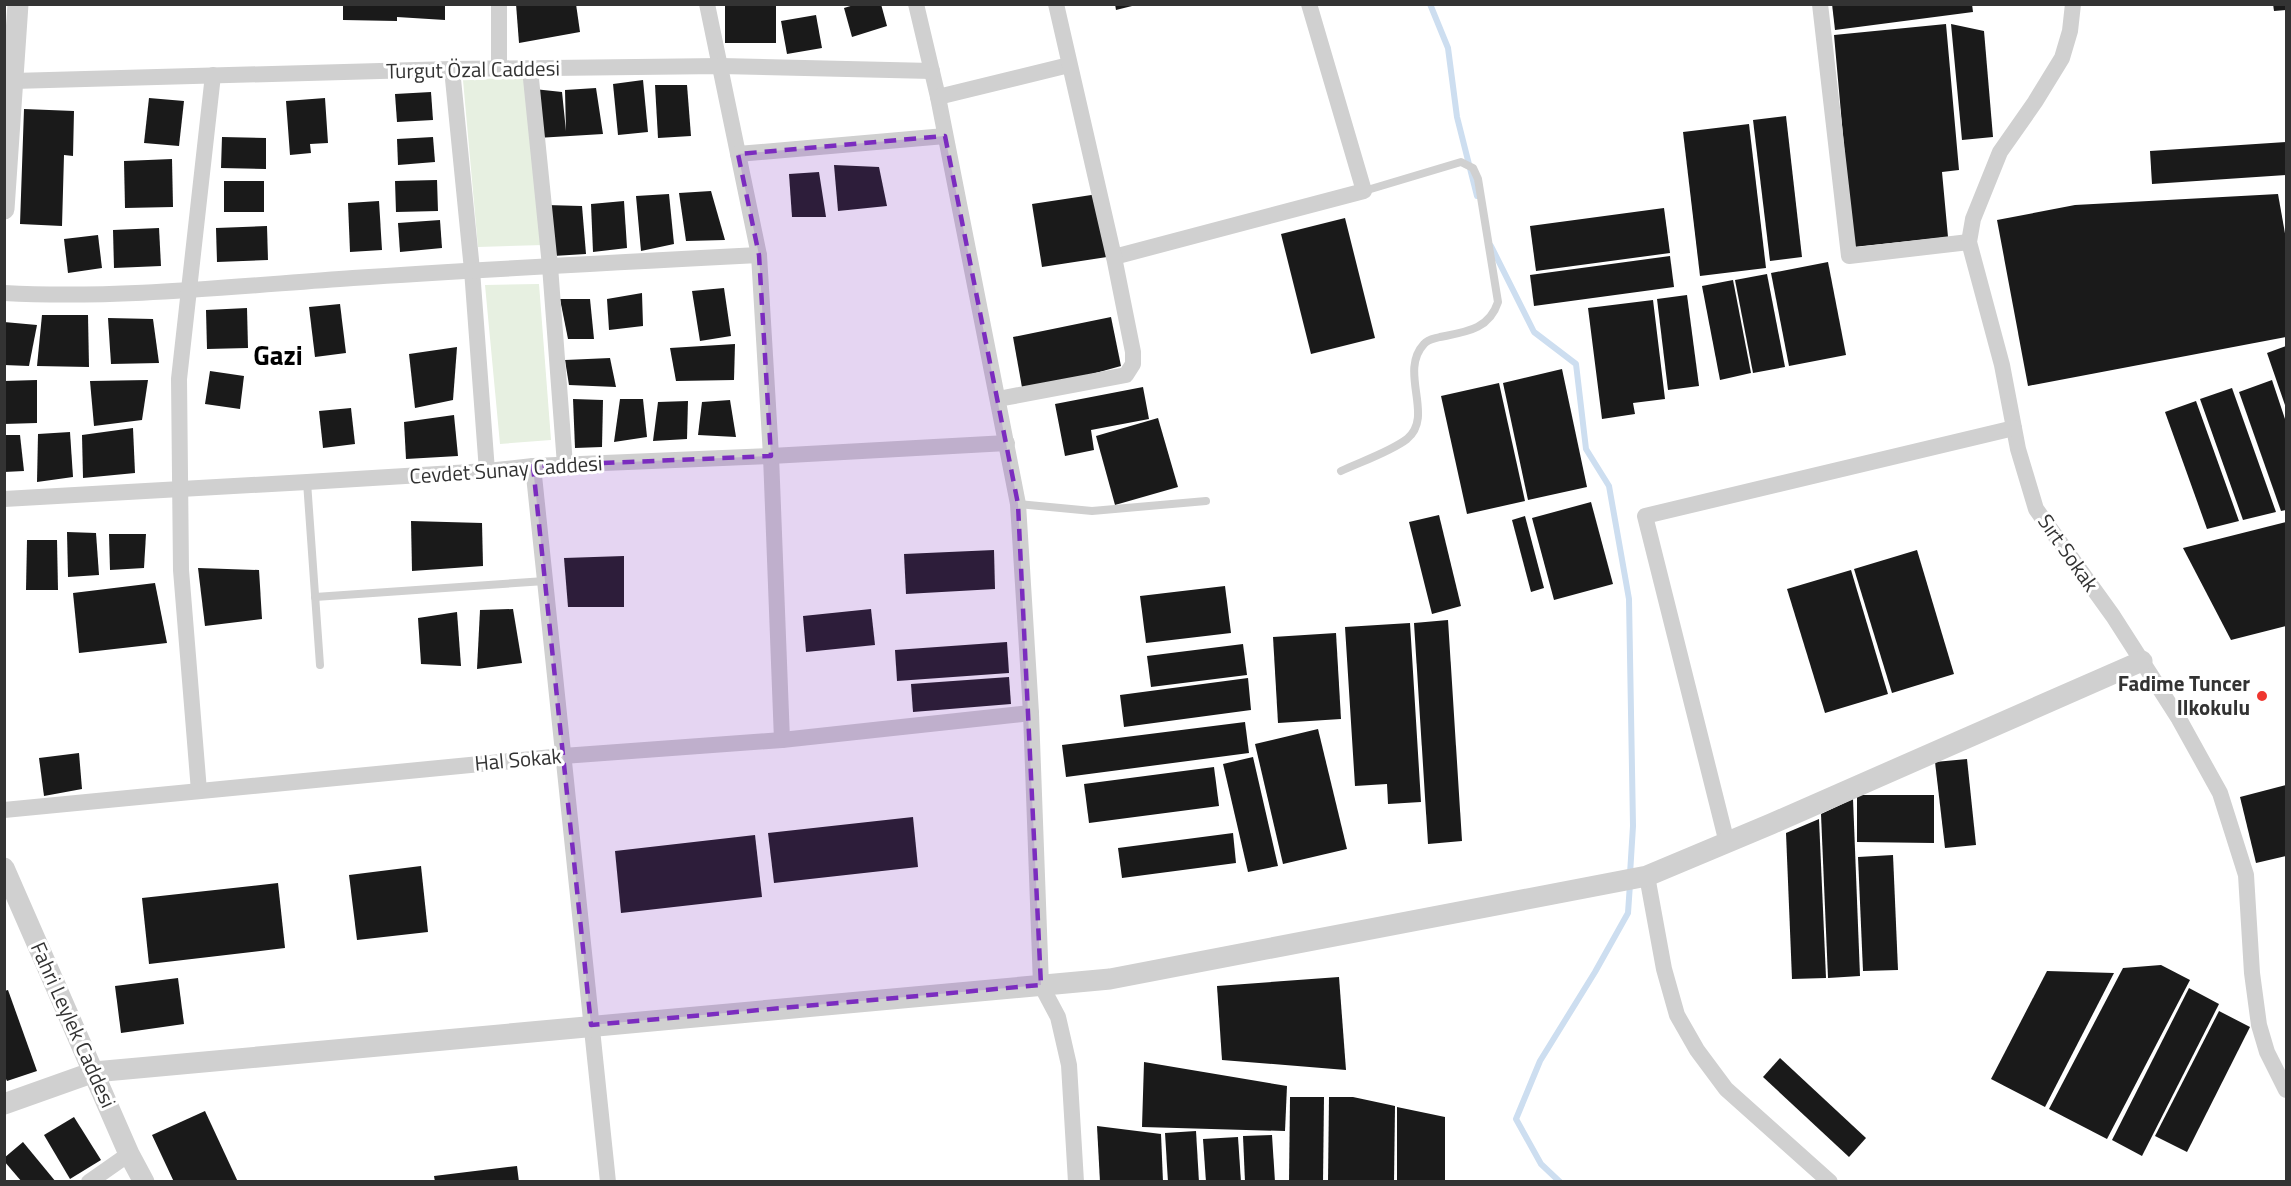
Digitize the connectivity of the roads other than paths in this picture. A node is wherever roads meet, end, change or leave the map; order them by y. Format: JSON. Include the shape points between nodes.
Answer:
{"nodes":[{"id":1,"x":18,"y":4,"type":"edge"},
{"id":2,"x":499,"y":4,"type":"edge"},
{"id":3,"x":707,"y":4,"type":"edge"},
{"id":4,"x":916,"y":4,"type":"edge"},
{"id":5,"x":1056,"y":4,"type":"edge"},
{"id":6,"x":1309,"y":4,"type":"edge"},
{"id":7,"x":1820,"y":4,"type":"edge"},
{"id":8,"x":2073,"y":4,"type":"edge"},
{"id":9,"x":1069,"y":65,"type":"junction"},
{"id":10,"x":721,"y":66,"type":"junction"},
{"id":11,"x":452,"y":69,"type":"junction"},
{"id":12,"x":499,"y":69,"type":"junction"},
{"id":13,"x":530,"y":69,"type":"junction"},
{"id":14,"x":933,"y":71,"type":"junction"},
{"id":15,"x":213,"y":75,"type":"junction"},
{"id":16,"x":13,"y":81,"type":"junction"},
{"id":17,"x":938,"y":97,"type":"junction"},
{"id":18,"x":945,"y":136,"type":"junction"},
{"id":19,"x":738,"y":154,"type":"junction"},
{"id":20,"x":1364,"y":191,"type":"junction"},
{"id":21,"x":4,"y":209,"type":"edge"},
{"id":22,"x":1969,"y":242,"type":"junction"},
{"id":23,"x":759,"y":255,"type":"junction"},
{"id":24,"x":1114,"y":257,"type":"junction"},
{"id":25,"x":550,"y":266,"type":"junction"},
{"id":26,"x":472,"y":270,"type":"junction"},
{"id":27,"x":188,"y":290,"type":"junction"},
{"id":28,"x":4,"y":294,"type":"edge"},
{"id":29,"x":998,"y":399,"type":"junction"},
{"id":30,"x":2014,"y":428,"type":"junction"},
{"id":31,"x":1007,"y":443,"type":"junction"},
{"id":32,"x":771,"y":456,"type":"junction"},
{"id":33,"x":565,"y":465,"type":"junction"},
{"id":34,"x":533,"y":466,"type":"junction"},
{"id":35,"x":487,"y":471,"type":"junction"},
{"id":36,"x":1341,"y":471,"type":"dead end"},
{"id":37,"x":307,"y":482,"type":"junction"},
{"id":38,"x":180,"y":490,"type":"junction"},
{"id":39,"x":4,"y":499,"type":"edge"},
{"id":40,"x":1206,"y":501,"type":"dead end"},
{"id":41,"x":1018,"y":504,"type":"junction"},
{"id":42,"x":545,"y":581,"type":"junction"},
{"id":43,"x":315,"y":597,"type":"junction"},
{"id":44,"x":2142,"y":661,"type":"junction"},
{"id":45,"x":320,"y":665,"type":"dead end"},
{"id":46,"x":1031,"y":713,"type":"junction"},
{"id":47,"x":782,"y":740,"type":"junction"},
{"id":48,"x":563,"y":756,"type":"junction"},
{"id":49,"x":199,"y":791,"type":"junction"},
{"id":50,"x":4,"y":810,"type":"edge"},
{"id":51,"x":1727,"y":843,"type":"junction"},
{"id":52,"x":4,"y":868,"type":"edge"},
{"id":53,"x":1647,"y":876,"type":"junction"},
{"id":54,"x":1041,"y":985,"type":"junction"},
{"id":55,"x":591,"y":1025,"type":"junction"},
{"id":56,"x":94,"y":1072,"type":"junction"},
{"id":57,"x":2286,"y":1090,"type":"edge"},
{"id":58,"x":4,"y":1104,"type":"edge"},
{"id":59,"x":129,"y":1154,"type":"junction"},
{"id":60,"x":89,"y":1182,"type":"edge"},
{"id":61,"x":144,"y":1182,"type":"edge"},
{"id":62,"x":608,"y":1182,"type":"edge"},
{"id":63,"x":1076,"y":1182,"type":"edge"},
{"id":64,"x":1830,"y":1182,"type":"edge"}],
"edges":[{"from":1,"to":16,"type":"street"},
{"from":2,"to":12,"type":"street"},
{"from":3,"to":10,"type":"street"},
{"from":4,"to":14,"type":"street"},
{"from":5,"to":9,"type":"street"},
{"from":6,"to":20,"type":"street"},
{"from":7,"to":22,"type":"street","via":[[1849,256]]},
{"from":8,"to":22,"type":"street","name":"Sırt Sokak","via":[[2062,58],[2000,152],[1973,219]]},
{"from":9,"to":17,"type":"street"},
{"from":9,"to":24,"type":"street"},
{"from":10,"to":13,"type":"street","name":"Turgut Özal Caddesi"},
{"from":10,"to":14,"type":"street","name":"Turgut Özal Caddesi"},
{"from":10,"to":19,"type":"street"},
{"from":11,"to":12,"type":"street","name":"Turgut Özal Caddesi"},
{"from":11,"to":15,"type":"street","name":"Turgut Özal Caddesi"},
{"from":11,"to":26,"type":"street"},
{"from":12,"to":13,"type":"street","name":"Turgut Özal Caddesi"},
{"from":13,"to":25,"type":"street"},
{"from":14,"to":17,"type":"street"},
{"from":15,"to":16,"type":"street","name":"Turgut Özal Caddesi"},
{"from":15,"to":27,"type":"street"},
{"from":16,"to":21,"type":"street"},
{"from":17,"to":18,"type":"street"},
{"from":18,"to":19,"type":"street"},
{"from":18,"to":29,"type":"street"},
{"from":19,"to":23,"type":"street"},
{"from":20,"to":24,"type":"street"},
{"from":20,"to":36,"type":"lane","via":[[1461,162],[1473,168],[1498,302],[1491,318],[1476,329],[1428,340],[1419,351],[1414,367],[1418,417],[1412,433],[1399,444]]},
{"from":22,"to":30,"type":"street","name":"Sırt Sokak","via":[[2002,365]]},
{"from":23,"to":25,"type":"street"},
{"from":23,"to":32,"type":"street"},
{"from":24,"to":29,"type":"street","via":[[1133,352],[1133,364],[1126,375]]},
{"from":25,"to":26,"type":"street"},
{"from":25,"to":33,"type":"street"},
{"from":26,"to":27,"type":"street"},
{"from":26,"to":35,"type":"street"},
{"from":27,"to":28,"type":"street"},
{"from":27,"to":38,"type":"street","via":[[179,379]]},
{"from":29,"to":31,"type":"street"},
{"from":30,"to":44,"type":"street","name":"Sırt Sokak","via":[[2036,509]]},
{"from":30,"to":51,"type":"street","via":[[1645,516]]},
{"from":31,"to":32,"type":"street","name":"Cevdet Sunay Caddesi"},
{"from":31,"to":41,"type":"street"},
{"from":32,"to":33,"type":"street","name":"Cevdet Sunay Caddesi"},
{"from":32,"to":47,"type":"street"},
{"from":33,"to":34,"type":"street","name":"Cevdet Sunay Caddesi"},
{"from":34,"to":35,"type":"street","name":"Cevdet Sunay Caddesi"},
{"from":34,"to":42,"type":"street"},
{"from":35,"to":37,"type":"street","name":"Cevdet Sunay Caddesi"},
{"from":37,"to":38,"type":"street","name":"Cevdet Sunay Caddesi"},
{"from":37,"to":43,"type":"lane"},
{"from":38,"to":39,"type":"street","name":"Cevdet Sunay Caddesi"},
{"from":38,"to":49,"type":"street","via":[[181,570]]},
{"from":40,"to":41,"type":"lane","via":[[1092,511]]},
{"from":41,"to":46,"type":"street"},
{"from":42,"to":43,"type":"lane"},
{"from":42,"to":48,"type":"street"},
{"from":43,"to":45,"type":"lane"},
{"from":44,"to":51,"type":"street"},
{"from":44,"to":57,"type":"street","name":"Sırt Sokak","via":[[2220,793],[2246,875],[2259,1025]]},
{"from":46,"to":47,"type":"street","name":"Hal Sokak"},
{"from":46,"to":54,"type":"street"},
{"from":47,"to":48,"type":"street","name":"Hal Sokak"},
{"from":48,"to":49,"type":"street","name":"Hal Sokak"},
{"from":48,"to":55,"type":"street"},
{"from":49,"to":50,"type":"street","name":"Hal Sokak"},
{"from":51,"to":53,"type":"street"},
{"from":52,"to":56,"type":"street","name":"Fahri Leylek Caddesi"},
{"from":53,"to":54,"type":"street","via":[[1110,979]]},
{"from":53,"to":64,"type":"street","via":[[1664,969],[1677,1015],[1697,1050],[1726,1089]]},
{"from":54,"to":55,"type":"street"},
{"from":54,"to":63,"type":"street","via":[[1058,1017],[1069,1065]]},
{"from":55,"to":56,"type":"street"},
{"from":55,"to":62,"type":"street"},
{"from":56,"to":58,"type":"street"},
{"from":56,"to":59,"type":"street","name":"Fahri Leylek Caddesi"},
{"from":59,"to":60,"type":"street"},
{"from":59,"to":61,"type":"street","name":"Fahri Leylek Caddesi"}]}
